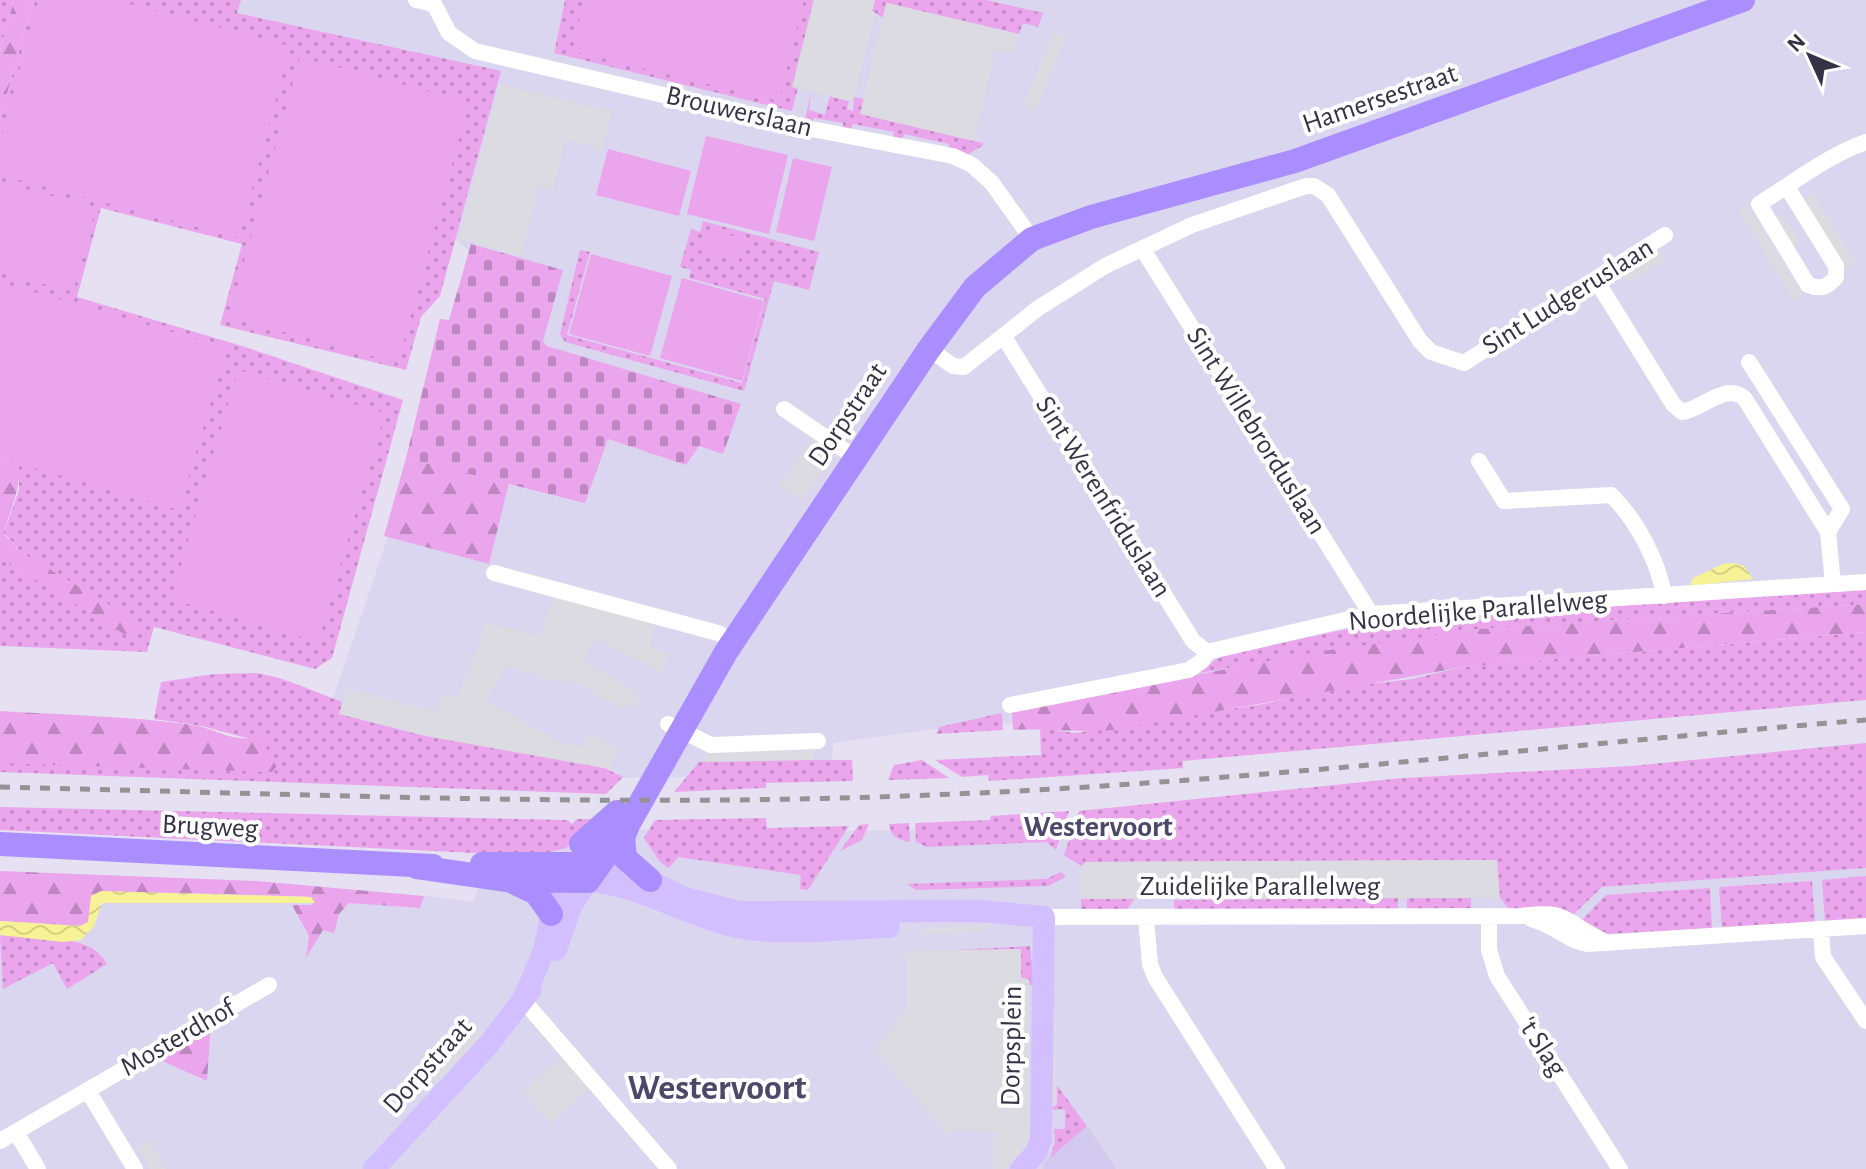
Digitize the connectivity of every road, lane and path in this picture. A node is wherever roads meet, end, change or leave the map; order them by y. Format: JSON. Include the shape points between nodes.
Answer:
{"nodes":[{"id":1,"x":416,"y":0,"type":"edge"},
{"id":2,"x":1743,"y":0,"type":"edge"},
{"id":3,"x":435,"y":2,"type":"edge"},
{"id":4,"x":1866,"y":142,"type":"edge"},
{"id":5,"x":1787,"y":187,"type":"junction"},
{"id":6,"x":1665,"y":235,"type":"dead end"},
{"id":7,"x":1032,"y":239,"type":"junction"},
{"id":8,"x":1142,"y":248,"type":"junction"},
{"id":9,"x":1596,"y":280,"type":"junction"},
{"id":10,"x":1004,"y":337,"type":"junction"},
{"id":11,"x":929,"y":349,"type":"junction"},
{"id":12,"x":1737,"y":394,"type":"junction"},
{"id":13,"x":784,"y":409,"type":"dead end"},
{"id":14,"x":856,"y":458,"type":"junction"},
{"id":15,"x":1479,"y":461,"type":"dead end"},
{"id":16,"x":1828,"y":532,"type":"junction"},
{"id":17,"x":494,"y":573,"type":"dead end"},
{"id":18,"x":1866,"y":582,"type":"edge"},
{"id":19,"x":1833,"y":584,"type":"junction"},
{"id":20,"x":1664,"y":596,"type":"junction"},
{"id":21,"x":1371,"y":614,"type":"junction"},
{"id":22,"x":730,"y":647,"type":"junction"},
{"id":23,"x":1207,"y":652,"type":"junction"},
{"id":24,"x":1010,"y":705,"type":"dead end"},
{"id":25,"x":675,"y":728,"type":"junction"},
{"id":26,"x":818,"y":741,"type":"dead end"},
{"id":27,"x":623,"y":817,"type":"junction"},
{"id":28,"x":0,"y":844,"type":"edge"},
{"id":29,"x":535,"y":862,"type":"junction"},
{"id":30,"x":417,"y":867,"type":"junction"},
{"id":31,"x":583,"y":873,"type":"junction"},
{"id":32,"x":507,"y":880,"type":"junction"},
{"id":33,"x":650,"y":880,"type":"junction"},
{"id":34,"x":551,"y":914,"type":"junction"},
{"id":35,"x":999,"y":915,"type":"junction"},
{"id":36,"x":1489,"y":916,"type":"junction"},
{"id":37,"x":1044,"y":917,"type":"junction"},
{"id":38,"x":1146,"y":918,"type":"junction"},
{"id":39,"x":1866,"y":926,"type":"edge"},
{"id":40,"x":1821,"y":931,"type":"junction"},
{"id":41,"x":269,"y":985,"type":"dead end"},
{"id":42,"x":523,"y":1000,"type":"junction"},
{"id":43,"x":1866,"y":1021,"type":"edge"},
{"id":44,"x":88,"y":1091,"type":"junction"},
{"id":45,"x":16,"y":1132,"type":"junction"},
{"id":46,"x":0,"y":1141,"type":"edge"},
{"id":47,"x":38,"y":1169,"type":"edge"},
{"id":48,"x":135,"y":1169,"type":"edge"},
{"id":49,"x":374,"y":1169,"type":"edge"},
{"id":50,"x":669,"y":1169,"type":"edge"},
{"id":51,"x":1021,"y":1169,"type":"edge"},
{"id":52,"x":1277,"y":1169,"type":"edge"},
{"id":53,"x":1620,"y":1169,"type":"edge"}],
"edges":[{"from":1,"to":3,"type":"street","name":"Brouwerslaan"},
{"from":2,"to":7,"type":"main road","name":"Hamersestraat","via":[[1295,161],[1091,217]]},
{"from":3,"to":7,"type":"street","name":"Brouwerslaan","via":[[449,33],[475,51],[962,160],[992,183]]},
{"from":4,"to":5,"type":"street","via":[[1849,147]]},
{"from":5,"to":5,"type":"street","via":[[1759,204],[1808,285],[1829,286],[1836,266]]},
{"from":6,"to":9,"type":"street","name":"Sint Ludgeruslaan"},
{"from":7,"to":11,"type":"main road","name":"Dorpstraat","via":[[975,287]]},
{"from":8,"to":9,"type":"street","name":"Sint Ludgeruslaan","via":[[1274,195],[1314,186],[1328,195],[1420,341],[1431,352],[1464,363]]},
{"from":8,"to":10,"type":"street","via":[[1066,290]]},
{"from":8,"to":21,"type":"street","name":"Sint Willebrorduslaan"},
{"from":9,"to":12,"type":"street","via":[[1682,412],[1726,392]]},
{"from":10,"to":11,"type":"street","via":[[964,367],[953,366]]},
{"from":10,"to":23,"type":"street","name":"Sint Werenfriduslaan","via":[[1193,641]]},
{"from":11,"to":14,"type":"main road","name":"Dorpstraat"},
{"from":12,"to":16,"type":"street"},
{"from":12,"to":16,"type":"street","via":[[1753,368],[1842,509]]},
{"from":13,"to":14,"type":"street"},
{"from":14,"to":22,"type":"main road","name":"Dorpstraat"},
{"from":15,"to":20,"type":"street","via":[[1504,501],[1611,495],[1651,555]]},
{"from":16,"to":19,"type":"street"},
{"from":17,"to":22,"type":"street","via":[[718,633]]},
{"from":18,"to":19,"type":"street","name":"Noordelijke Parallelweg"},
{"from":19,"to":20,"type":"street","name":"Noordelijke Parallelweg"},
{"from":20,"to":21,"type":"street","name":"Noordelijke Parallelweg"},
{"from":21,"to":23,"type":"street","name":"Noordelijke Parallelweg"},
{"from":22,"to":25,"type":"main road","name":"Dorpstraat","via":[[684,698]]},
{"from":23,"to":24,"type":"street","name":"Noordelijke Parallelweg","via":[[1189,670]]},
{"from":25,"to":26,"type":"street","via":[[718,745]]},
{"from":25,"to":27,"type":"main road","name":"Dorpstraat"},
{"from":27,"to":29,"type":"main road","via":[[575,848]]},
{"from":27,"to":31,"type":"main road","name":"Dorpstraat"},
{"from":27,"to":33,"type":"main road","via":[[625,858]]},
{"from":28,"to":30,"type":"main road","name":"Brugweg"},
{"from":29,"to":30,"type":"main road","name":"Brugweg"},
{"from":29,"to":31,"type":"main road","name":"Brugweg"},
{"from":30,"to":32,"type":"main road","name":"Brugweg"},
{"from":31,"to":32,"type":"main road","name":"Brugweg"},
{"from":31,"to":33,"type":"street","name":"Zuidelijke Parallelweg"},
{"from":31,"to":34,"type":"street","name":"Dorpstraat"},
{"from":31,"to":35,"type":"street","name":"Zuidelijke Parallelweg","via":[[687,912],[754,929],[899,927]]},
{"from":31,"to":42,"type":"street","name":"Dorpstraat","via":[[554,956]]},
{"from":32,"to":34,"type":"main road","via":[[536,893]]},
{"from":33,"to":35,"type":"street","name":"Zuidelijke Parallelweg","via":[[685,898],[739,912]]},
{"from":34,"to":42,"type":"street","name":"Dorpstraat","via":[[544,951]]},
{"from":35,"to":37,"type":"street","name":"Zuidelijke Parallelweg"},
{"from":36,"to":38,"type":"street","name":"Zuidelijke Parallelweg"},
{"from":36,"to":40,"type":"street","name":"Zuidelijke Parallelweg","via":[[1521,916],[1554,925],[1574,941],[1588,944]]},
{"from":36,"to":53,"type":"street","name":"'t Slag","via":[[1489,950],[1497,976]]},
{"from":37,"to":38,"type":"street","name":"Zuidelijke Parallelweg"},
{"from":37,"to":51,"type":"street","name":"Dorpsplein","via":[[1041,1139]]},
{"from":38,"to":52,"type":"street","via":[[1155,977]]},
{"from":39,"to":40,"type":"street","name":"Zuidelijke Parallelweg"},
{"from":40,"to":43,"type":"street","via":[[1823,957]]},
{"from":41,"to":44,"type":"street","name":"Mosterdhof"},
{"from":42,"to":49,"type":"street","name":"Dorpstraat"},
{"from":42,"to":50,"type":"street"},
{"from":44,"to":45,"type":"street","name":"Mosterdhof"},
{"from":44,"to":48,"type":"street","name":"Mosterdhof"},
{"from":45,"to":46,"type":"street","name":"Mosterdhof"},
{"from":45,"to":47,"type":"street"}]}
